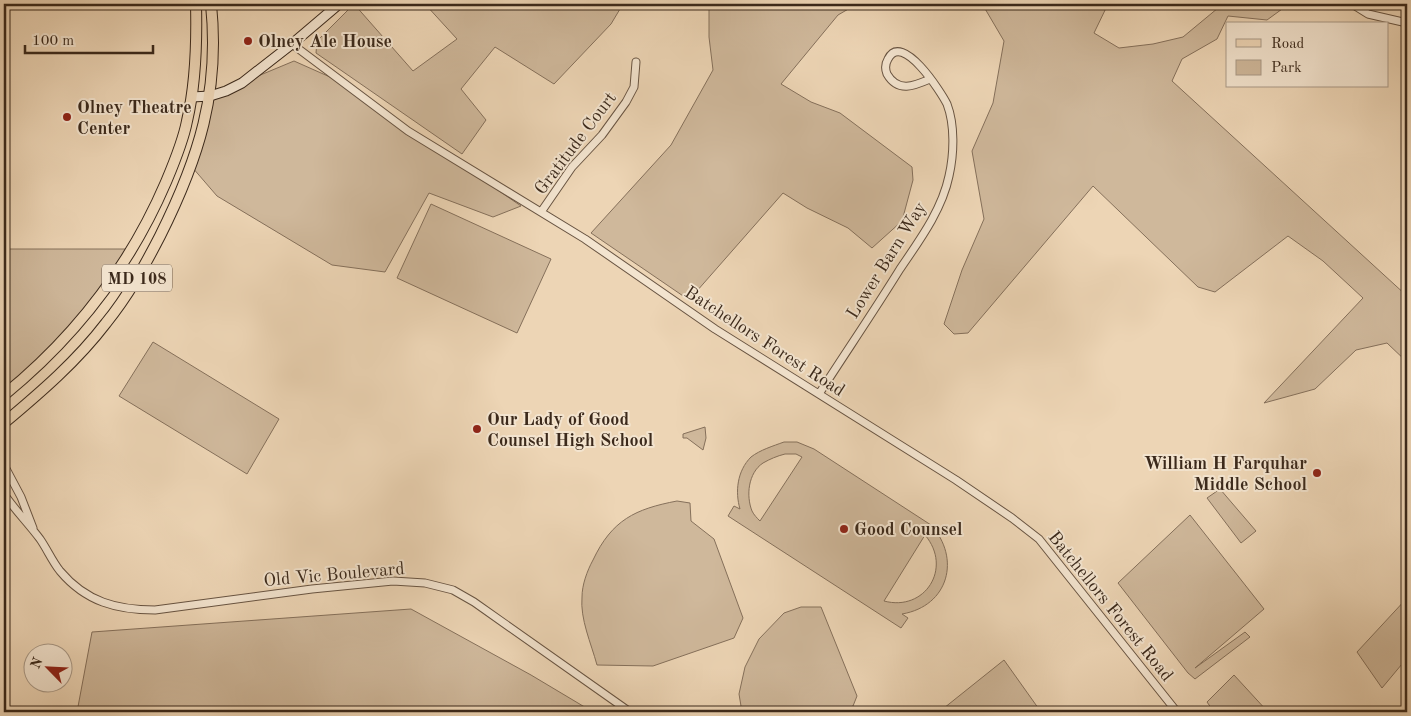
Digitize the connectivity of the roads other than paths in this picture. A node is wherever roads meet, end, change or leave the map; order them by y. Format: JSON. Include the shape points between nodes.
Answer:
{"nodes":[{"id":1,"x":196,"y":4,"type":"edge"},
{"id":2,"x":211,"y":4,"type":"edge"},
{"id":3,"x":339,"y":4,"type":"edge"},
{"id":4,"x":1352,"y":4,"type":"edge"},
{"id":5,"x":1407,"y":23,"type":"edge"},
{"id":6,"x":292,"y":44,"type":"junction"},
{"id":7,"x":636,"y":62,"type":"dead end"},
{"id":8,"x":930,"y":79,"type":"junction"},
{"id":9,"x":210,"y":96,"type":"junction"},
{"id":10,"x":192,"y":97,"type":"junction"},
{"id":11,"x":541,"y":212,"type":"junction"},
{"id":12,"x":819,"y":394,"type":"junction"},
{"id":13,"x":4,"y":395,"type":"edge"},
{"id":14,"x":4,"y":423,"type":"edge"},
{"id":15,"x":4,"y":465,"type":"edge"},
{"id":16,"x":4,"y":494,"type":"edge"},
{"id":17,"x":35,"y":533,"type":"junction"},
{"id":18,"x":630,"y":712,"type":"edge"},
{"id":19,"x":1177,"y":712,"type":"edge"}],
"edges":[{"from":1,"to":10,"type":"main road","number":"MD 108"},
{"from":2,"to":9,"type":"main road","number":"MD 108","via":[[214,46]]},
{"from":3,"to":6,"type":"main road"},
{"from":4,"to":5,"type":"street","via":[[1368,14]]},
{"from":6,"to":9,"type":"main road","via":[[242,83]]},
{"from":6,"to":11,"type":"street","name":"Batchellors Forest Road","via":[[408,131]]},
{"from":7,"to":11,"type":"street","name":"Gratitude Court","via":[[634,88],[626,102],[602,135],[572,167]]},
{"from":8,"to":8,"type":"street","name":"Lower Barn Way","via":[[916,60],[897,52],[889,56],[886,71],[890,78],[904,87]]},
{"from":8,"to":12,"type":"street","name":"Lower Barn Way","via":[[947,105],[951,121],[951,159],[946,184],[922,235]]},
{"from":9,"to":10,"type":"main road"},
{"from":9,"to":14,"type":"main road","number":"MD 108","via":[[192,167],[134,284],[83,350],[47,387]]},
{"from":10,"to":13,"type":"main road","number":"MD 108","via":[[187,123],[163,188],[117,273],[68,335]]},
{"from":11,"to":12,"type":"street","name":"Batchellors Forest Road","via":[[715,329]]},
{"from":12,"to":19,"type":"street","name":"Batchellors Forest Road","via":[[964,486],[1039,539]]},
{"from":15,"to":17,"type":"street","name":"Old Vic Boulevard","via":[[22,497]]},
{"from":16,"to":17,"type":"street","name":"Old Vic Boulevard"},
{"from":17,"to":18,"type":"street","name":"Old Vic Boulevard","via":[[60,571],[86,594],[116,608],[156,610],[393,581],[425,583],[453,590]]}]}
